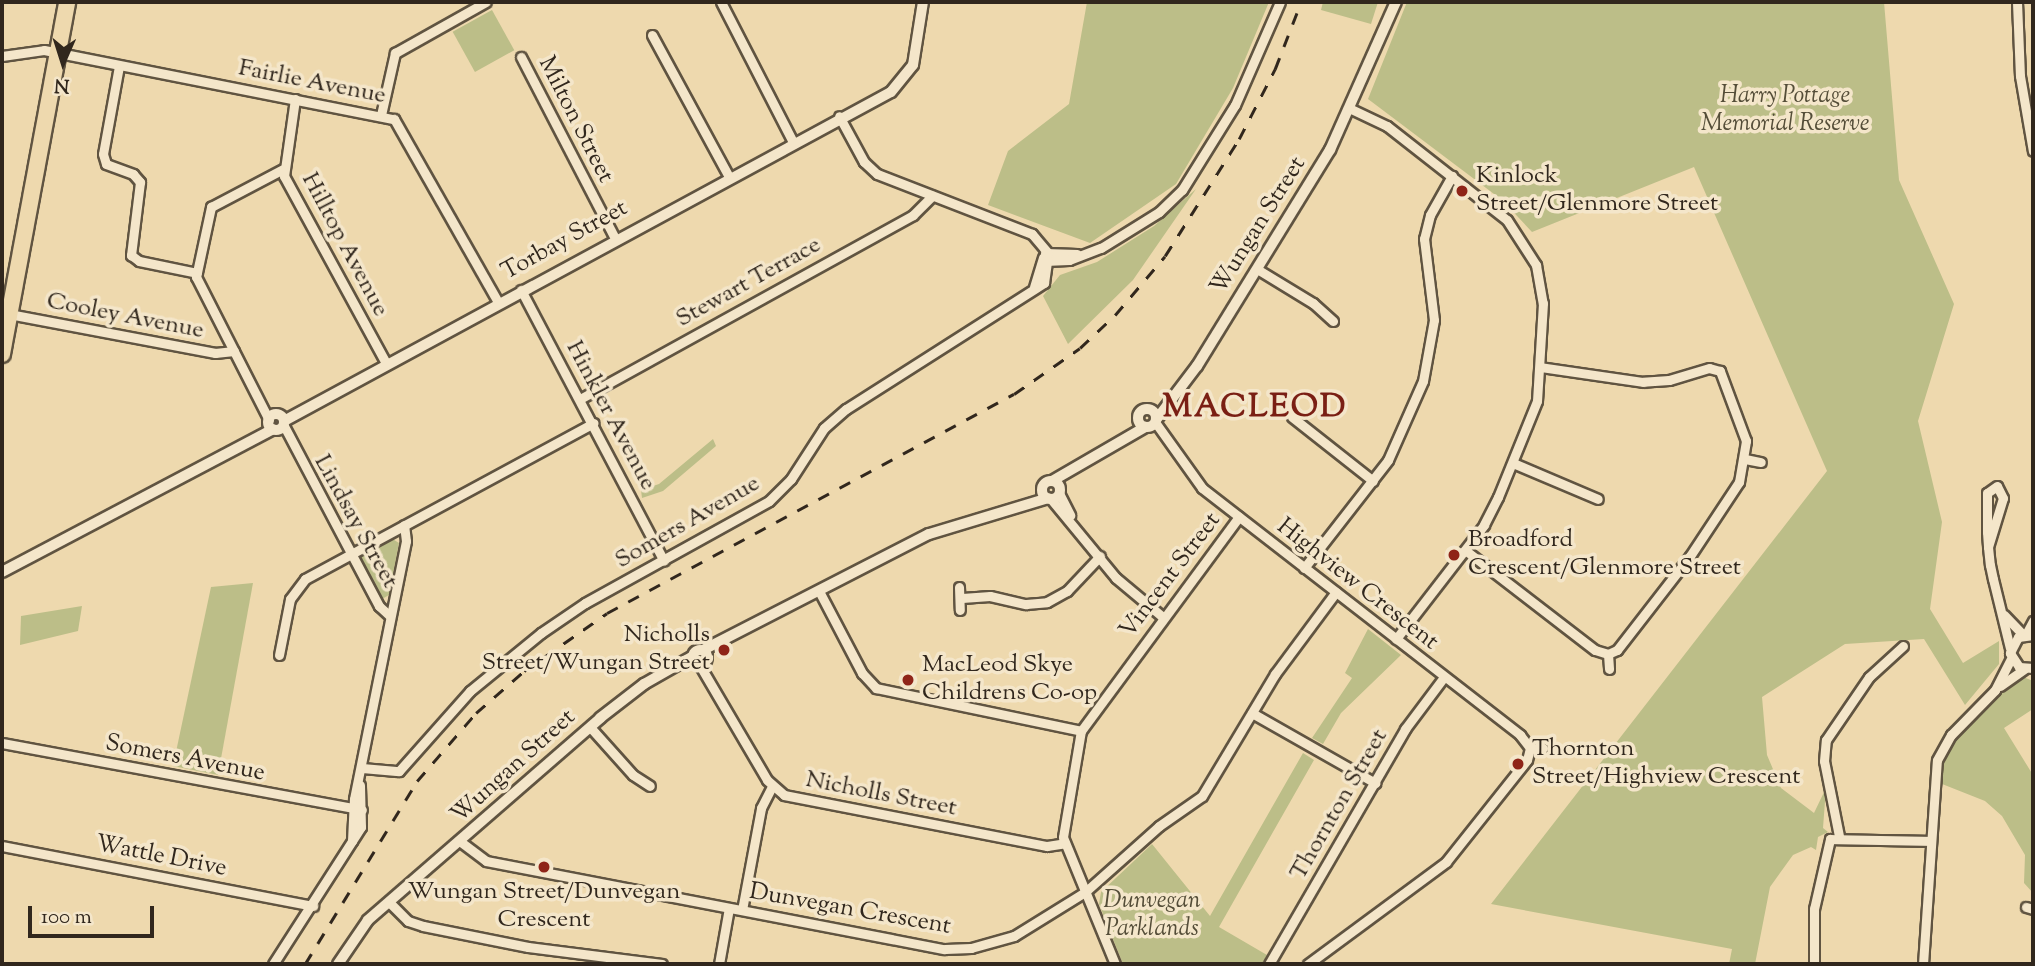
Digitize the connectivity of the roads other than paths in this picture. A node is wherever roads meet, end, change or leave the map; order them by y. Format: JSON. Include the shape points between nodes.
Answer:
{"nodes":[{"id":1,"x":67,"y":2,"type":"edge"},
{"id":2,"x":486,"y":2,"type":"edge"},
{"id":3,"x":721,"y":2,"type":"edge"},
{"id":4,"x":921,"y":2,"type":"edge"},
{"id":5,"x":1280,"y":2,"type":"edge"},
{"id":6,"x":1388,"y":2,"type":"edge"},
{"id":7,"x":1396,"y":2,"type":"edge"},
{"id":8,"x":2017,"y":2,"type":"edge"},
{"id":9,"x":652,"y":35,"type":"dead end"},
{"id":10,"x":57,"y":54,"type":"junction"},
{"id":11,"x":2,"y":56,"type":"edge"},
{"id":12,"x":521,"y":57,"type":"dead end"},
{"id":13,"x":119,"y":66,"type":"junction"},
{"id":14,"x":1364,"y":74,"type":"junction"},
{"id":15,"x":295,"y":99,"type":"junction"},
{"id":16,"x":1349,"y":108,"type":"junction"},
{"id":17,"x":844,"y":114,"type":"junction"},
{"id":18,"x":382,"y":115,"type":"junction"},
{"id":19,"x":793,"y":142,"type":"junction"},
{"id":20,"x":2033,"y":151,"type":"edge"},
{"id":21,"x":283,"y":169,"type":"junction"},
{"id":22,"x":1451,"y":176,"type":"junction"},
{"id":23,"x":729,"y":177,"type":"junction"},
{"id":24,"x":932,"y":196,"type":"junction"},
{"id":25,"x":615,"y":238,"type":"junction"},
{"id":26,"x":1046,"y":257,"type":"junction"},
{"id":27,"x":1258,"y":269,"type":"junction"},
{"id":28,"x":197,"y":273,"type":"junction"},
{"id":29,"x":521,"y":290,"type":"junction"},
{"id":30,"x":498,"y":302,"type":"junction"},
{"id":31,"x":9,"y":314,"type":"junction"},
{"id":32,"x":1333,"y":321,"type":"dead end"},
{"id":33,"x":233,"y":351,"type":"junction"},
{"id":34,"x":2,"y":354,"type":"edge"},
{"id":35,"x":386,"y":363,"type":"junction"},
{"id":36,"x":1540,"y":367,"type":"junction"},
{"id":37,"x":580,"y":398,"type":"junction"},
{"id":38,"x":1292,"y":417,"type":"dead end"},
{"id":39,"x":1149,"y":420,"type":"junction"},
{"id":40,"x":276,"y":422,"type":"junction"},
{"id":41,"x":593,"y":423,"type":"junction"},
{"id":42,"x":1745,"y":459,"type":"junction"},
{"id":43,"x":1761,"y":462,"type":"dead end"},
{"id":44,"x":1513,"y":463,"type":"junction"},
{"id":45,"x":1373,"y":481,"type":"junction"},
{"id":46,"x":1052,"y":491,"type":"junction"},
{"id":47,"x":1598,"y":499,"type":"dead end"},
{"id":48,"x":1239,"y":517,"type":"junction"},
{"id":49,"x":401,"y":527,"type":"junction"},
{"id":50,"x":1988,"y":547,"type":"junction"},
{"id":51,"x":1465,"y":550,"type":"junction"},
{"id":52,"x":351,"y":555,"type":"junction"},
{"id":53,"x":1100,"y":556,"type":"junction"},
{"id":54,"x":664,"y":561,"type":"junction"},
{"id":55,"x":1304,"y":568,"type":"junction"},
{"id":56,"x":2,"y":572,"type":"edge"},
{"id":57,"x":959,"y":587,"type":"dead end"},
{"id":58,"x":819,"y":591,"type":"junction"},
{"id":59,"x":1336,"y":593,"type":"junction"},
{"id":60,"x":962,"y":598,"type":"junction"},
{"id":61,"x":960,"y":610,"type":"dead end"},
{"id":62,"x":2003,"y":614,"type":"junction"},
{"id":63,"x":390,"y":616,"type":"junction"},
{"id":64,"x":1164,"y":618,"type":"junction"},
{"id":65,"x":2033,"y":621,"type":"edge"},
{"id":66,"x":2027,"y":635,"type":"edge"},
{"id":67,"x":1396,"y":639,"type":"junction"},
{"id":68,"x":1903,"y":646,"type":"dead end"},
{"id":69,"x":2010,"y":648,"type":"junction"},
{"id":70,"x":1608,"y":654,"type":"junction"},
{"id":71,"x":279,"y":655,"type":"dead end"},
{"id":72,"x":701,"y":658,"type":"junction"},
{"id":73,"x":2011,"y":659,"type":"junction"},
{"id":74,"x":1609,"y":669,"type":"dead end"},
{"id":75,"x":2030,"y":670,"type":"edge"},
{"id":76,"x":1444,"y":677,"type":"junction"},
{"id":77,"x":1995,"y":690,"type":"junction"},
{"id":78,"x":1252,"y":713,"type":"junction"},
{"id":79,"x":590,"y":727,"type":"junction"},
{"id":80,"x":1081,"y":731,"type":"junction"},
{"id":81,"x":2,"y":743,"type":"edge"},
{"id":82,"x":1543,"y":748,"type":"dead end"},
{"id":83,"x":1530,"y":749,"type":"junction"},
{"id":84,"x":362,"y":768,"type":"junction"},
{"id":85,"x":1375,"y":783,"type":"junction"},
{"id":86,"x":650,"y":786,"type":"dead end"},
{"id":87,"x":772,"y":786,"type":"junction"},
{"id":88,"x":358,"y":809,"type":"junction"},
{"id":89,"x":1839,"y":836,"type":"junction"},
{"id":90,"x":1930,"y":841,"type":"junction"},
{"id":91,"x":461,"y":842,"type":"junction"},
{"id":92,"x":1065,"y":843,"type":"junction"},
{"id":93,"x":2,"y":846,"type":"edge"},
{"id":94,"x":1085,"y":892,"type":"junction"},
{"id":95,"x":388,"y":902,"type":"junction"},
{"id":96,"x":313,"y":906,"type":"junction"},
{"id":97,"x":729,"y":908,"type":"junction"},
{"id":98,"x":742,"y":910,"type":"junction"},
{"id":99,"x":1273,"y":962,"type":"edge"},
{"id":100,"x":1814,"y":962,"type":"dead end"},
{"id":101,"x":274,"y":964,"type":"edge"},
{"id":102,"x":338,"y":964,"type":"edge"},
{"id":103,"x":662,"y":964,"type":"edge"},
{"id":104,"x":719,"y":964,"type":"edge"},
{"id":105,"x":1115,"y":964,"type":"edge"},
{"id":106,"x":1308,"y":964,"type":"edge"},
{"id":107,"x":1923,"y":964,"type":"edge"}],
"edges":[{"from":1,"to":10,"type":"highway"},
{"from":2,"to":18,"type":"street","via":[[395,53]]},
{"from":3,"to":19,"type":"street"},
{"from":4,"to":17,"type":"street","name":"Torbay Street","via":[[900,81]]},
{"from":5,"to":26,"type":"street","via":[[1241,93],[1182,190],[1152,216],[1082,255]]},
{"from":6,"to":14,"type":"street","name":"Wungan Street"},
{"from":7,"to":14,"type":"street","name":"Wungan Street"},
{"from":8,"to":20,"type":"street","via":[[2020,76]]},
{"from":9,"to":23,"type":"street"},
{"from":10,"to":11,"type":"street","name":"Fairlie Avenue","via":[[30,48]]},
{"from":10,"to":13,"type":"street","name":"Fairlie Avenue"},
{"from":10,"to":31,"type":"highway"},
{"from":12,"to":25,"type":"street","name":"Milton Street"},
{"from":13,"to":15,"type":"street","name":"Fairlie Avenue"},
{"from":13,"to":28,"type":"street","via":[[103,154],[108,166],[129,172],[140,182],[131,255],[139,261]]},
{"from":14,"to":16,"type":"street","name":"Wungan Street"},
{"from":15,"to":18,"type":"street","name":"Fairlie Avenue"},
{"from":15,"to":21,"type":"street","name":"Hilltop Avenue"},
{"from":16,"to":22,"type":"street","via":[[1387,126]]},
{"from":16,"to":27,"type":"street","name":"Wungan Street","via":[[1331,150]]},
{"from":17,"to":19,"type":"street","name":"Torbay Street"},
{"from":17,"to":24,"type":"street","via":[[871,170]]},
{"from":18,"to":30,"type":"street","name":"Fairlie Avenue","via":[[403,128]]},
{"from":19,"to":23,"type":"street","name":"Torbay Street"},
{"from":21,"to":28,"type":"street","via":[[211,207]]},
{"from":21,"to":35,"type":"street","name":"Hilltop Avenue"},
{"from":22,"to":36,"type":"street","via":[[1507,220],[1536,265],[1543,303]]},
{"from":22,"to":45,"type":"street","via":[[1430,215],[1424,239],[1434,320],[1428,365],[1394,449]]},
{"from":23,"to":25,"type":"street","name":"Torbay Street"},
{"from":24,"to":26,"type":"street","via":[[1035,236]]},
{"from":24,"to":37,"type":"street","name":"Stewart Terrace","via":[[913,215]]},
{"from":25,"to":29,"type":"street","name":"Torbay Street"},
{"from":26,"to":54,"type":"street","name":"Somers Avenue","via":[[1028,293],[846,408],[824,428],[791,479],[769,501]]},
{"from":27,"to":32,"type":"street"},
{"from":27,"to":39,"type":"street","name":"Wungan Street","via":[[1177,393]]},
{"from":28,"to":33,"type":"street","name":"Lindsay Street","via":[[198,286]]},
{"from":29,"to":30,"type":"street","name":"Torbay Street"},
{"from":29,"to":37,"type":"street","name":"Hinkler Avenue"},
{"from":30,"to":35,"type":"street","name":"Torbay Street"},
{"from":31,"to":33,"type":"street","name":"Cooley Avenue","via":[[215,354]]},
{"from":31,"to":34,"type":"highway"},
{"from":33,"to":40,"type":"street","name":"Lindsay Street"},
{"from":35,"to":40,"type":"street","name":"Torbay Street"},
{"from":36,"to":42,"type":"street","via":[[1643,382],[1717,369],[1725,376],[1744,429]]},
{"from":36,"to":44,"type":"street","via":[[1534,411]]},
{"from":37,"to":41,"type":"street","name":"Hinkler Avenue"},
{"from":38,"to":45,"type":"street"},
{"from":39,"to":46,"type":"street","name":"Wungan Street"},
{"from":39,"to":48,"type":"street","name":"Highview Crescent","via":[[1196,484]]},
{"from":40,"to":52,"type":"street","name":"Lindsay Street"},
{"from":40,"to":56,"type":"street","name":"Torbay Street"},
{"from":41,"to":49,"type":"street"},
{"from":41,"to":54,"type":"street","name":"Hinkler Avenue"},
{"from":42,"to":43,"type":"street"},
{"from":42,"to":70,"type":"street","via":[[1735,491],[1705,535],[1617,649]]},
{"from":44,"to":47,"type":"street"},
{"from":44,"to":51,"type":"street","via":[[1491,514]]},
{"from":45,"to":55,"type":"street"},
{"from":46,"to":53,"type":"street"},
{"from":46,"to":58,"type":"street","name":"Wungan Street","via":[[1020,507],[929,534]]},
{"from":48,"to":55,"type":"street","name":"Highview Crescent"},
{"from":48,"to":64,"type":"street","name":"Vincent Street"},
{"from":49,"to":52,"type":"street"},
{"from":49,"to":63,"type":"street","name":"Lindsay Street","via":[[402,552]]},
{"from":50,"to":50,"type":"street","via":[[1986,496],[1997,486],[2003,498]]},
{"from":50,"to":62,"type":"street"},
{"from":51,"to":67,"type":"street"},
{"from":51,"to":70,"type":"street","via":[[1595,650]]},
{"from":52,"to":63,"type":"street","name":"Lindsay Street","via":[[382,611]]},
{"from":52,"to":71,"type":"street","via":[[305,579],[293,591]]},
{"from":53,"to":60,"type":"street","via":[[1067,591],[1046,602]]},
{"from":53,"to":64,"type":"street","via":[[1125,587]]},
{"from":54,"to":84,"type":"street","name":"Somers Avenue","via":[[579,607],[507,659],[470,691],[399,771]]},
{"from":55,"to":59,"type":"street","name":"Highview Crescent"},
{"from":57,"to":60,"type":"street"},
{"from":58,"to":72,"type":"street","name":"Wungan Street"},
{"from":58,"to":80,"type":"street","via":[[862,673],[876,688]]},
{"from":59,"to":67,"type":"street","name":"Highview Crescent"},
{"from":59,"to":78,"type":"street","name":"Dunvegan Crescent","via":[[1282,663]]},
{"from":60,"to":61,"type":"street"},
{"from":62,"to":66,"type":"street"},
{"from":62,"to":69,"type":"street"},
{"from":63,"to":84,"type":"street","name":"Lindsay Street"},
{"from":64,"to":80,"type":"street","name":"Vincent Street"},
{"from":65,"to":66,"type":"street"},
{"from":66,"to":69,"type":"street"},
{"from":67,"to":76,"type":"street","name":"Highview Crescent"},
{"from":68,"to":89,"type":"street","via":[[1869,677],[1826,740],[1824,761]]},
{"from":69,"to":73,"type":"street"},
{"from":70,"to":74,"type":"street"},
{"from":72,"to":79,"type":"street","name":"Wungan Street","via":[[626,696]]},
{"from":72,"to":87,"type":"street","name":"Nicholls Street"},
{"from":73,"to":75,"type":"street"},
{"from":73,"to":77,"type":"street"},
{"from":75,"to":77,"type":"street"},
{"from":76,"to":83,"type":"street","name":"Highview Crescent","via":[[1525,739]]},
{"from":76,"to":85,"type":"street","name":"Thornton Street","via":[[1405,729]]},
{"from":77,"to":90,"type":"street","via":[[1941,751],[1933,780]]},
{"from":78,"to":85,"type":"street"},
{"from":78,"to":94,"type":"street","name":"Dunvegan Crescent","via":[[1202,796],[1159,826]]},
{"from":79,"to":86,"type":"street","via":[[633,775]]},
{"from":79,"to":91,"type":"street","name":"Wungan Street"},
{"from":80,"to":92,"type":"street","name":"Vincent Street","via":[[1063,829]]},
{"from":81,"to":88,"type":"street","name":"Somers Avenue"},
{"from":82,"to":83,"type":"street"},
{"from":83,"to":106,"type":"street","via":[[1527,760],[1446,862]]},
{"from":84,"to":88,"type":"street","name":"Lindsay Street"},
{"from":85,"to":99,"type":"street","name":"Thornton Street"},
{"from":87,"to":92,"type":"street","name":"Nicholls Street","via":[[798,799],[1047,846]]},
{"from":87,"to":98,"type":"street","via":[[763,801]]},
{"from":88,"to":96,"type":"street","name":"Lindsay Street","via":[[361,827]]},
{"from":89,"to":90,"type":"street"},
{"from":89,"to":100,"type":"street","via":[[1828,842],[1815,898]]},
{"from":90,"to":107,"type":"street"},
{"from":91,"to":95,"type":"street","name":"Wungan Street"},
{"from":91,"to":97,"type":"street","name":"Dunvegan Crescent","via":[[486,861]]},
{"from":92,"to":94,"type":"street","name":"Vincent Street"},
{"from":93,"to":96,"type":"street","name":"Wattle Drive"},
{"from":94,"to":98,"type":"street","name":"Dunvegan Crescent","via":[[1023,933],[963,950]]},
{"from":94,"to":105,"type":"street","name":"Vincent Street"},
{"from":95,"to":102,"type":"street","name":"Wungan Street","via":[[362,927]]},
{"from":95,"to":103,"type":"street","via":[[408,921],[423,926],[528,947]]},
{"from":96,"to":101,"type":"street","name":"Lindsay Street"},
{"from":97,"to":98,"type":"street","name":"Dunvegan Crescent"},
{"from":97,"to":104,"type":"street"}]}
